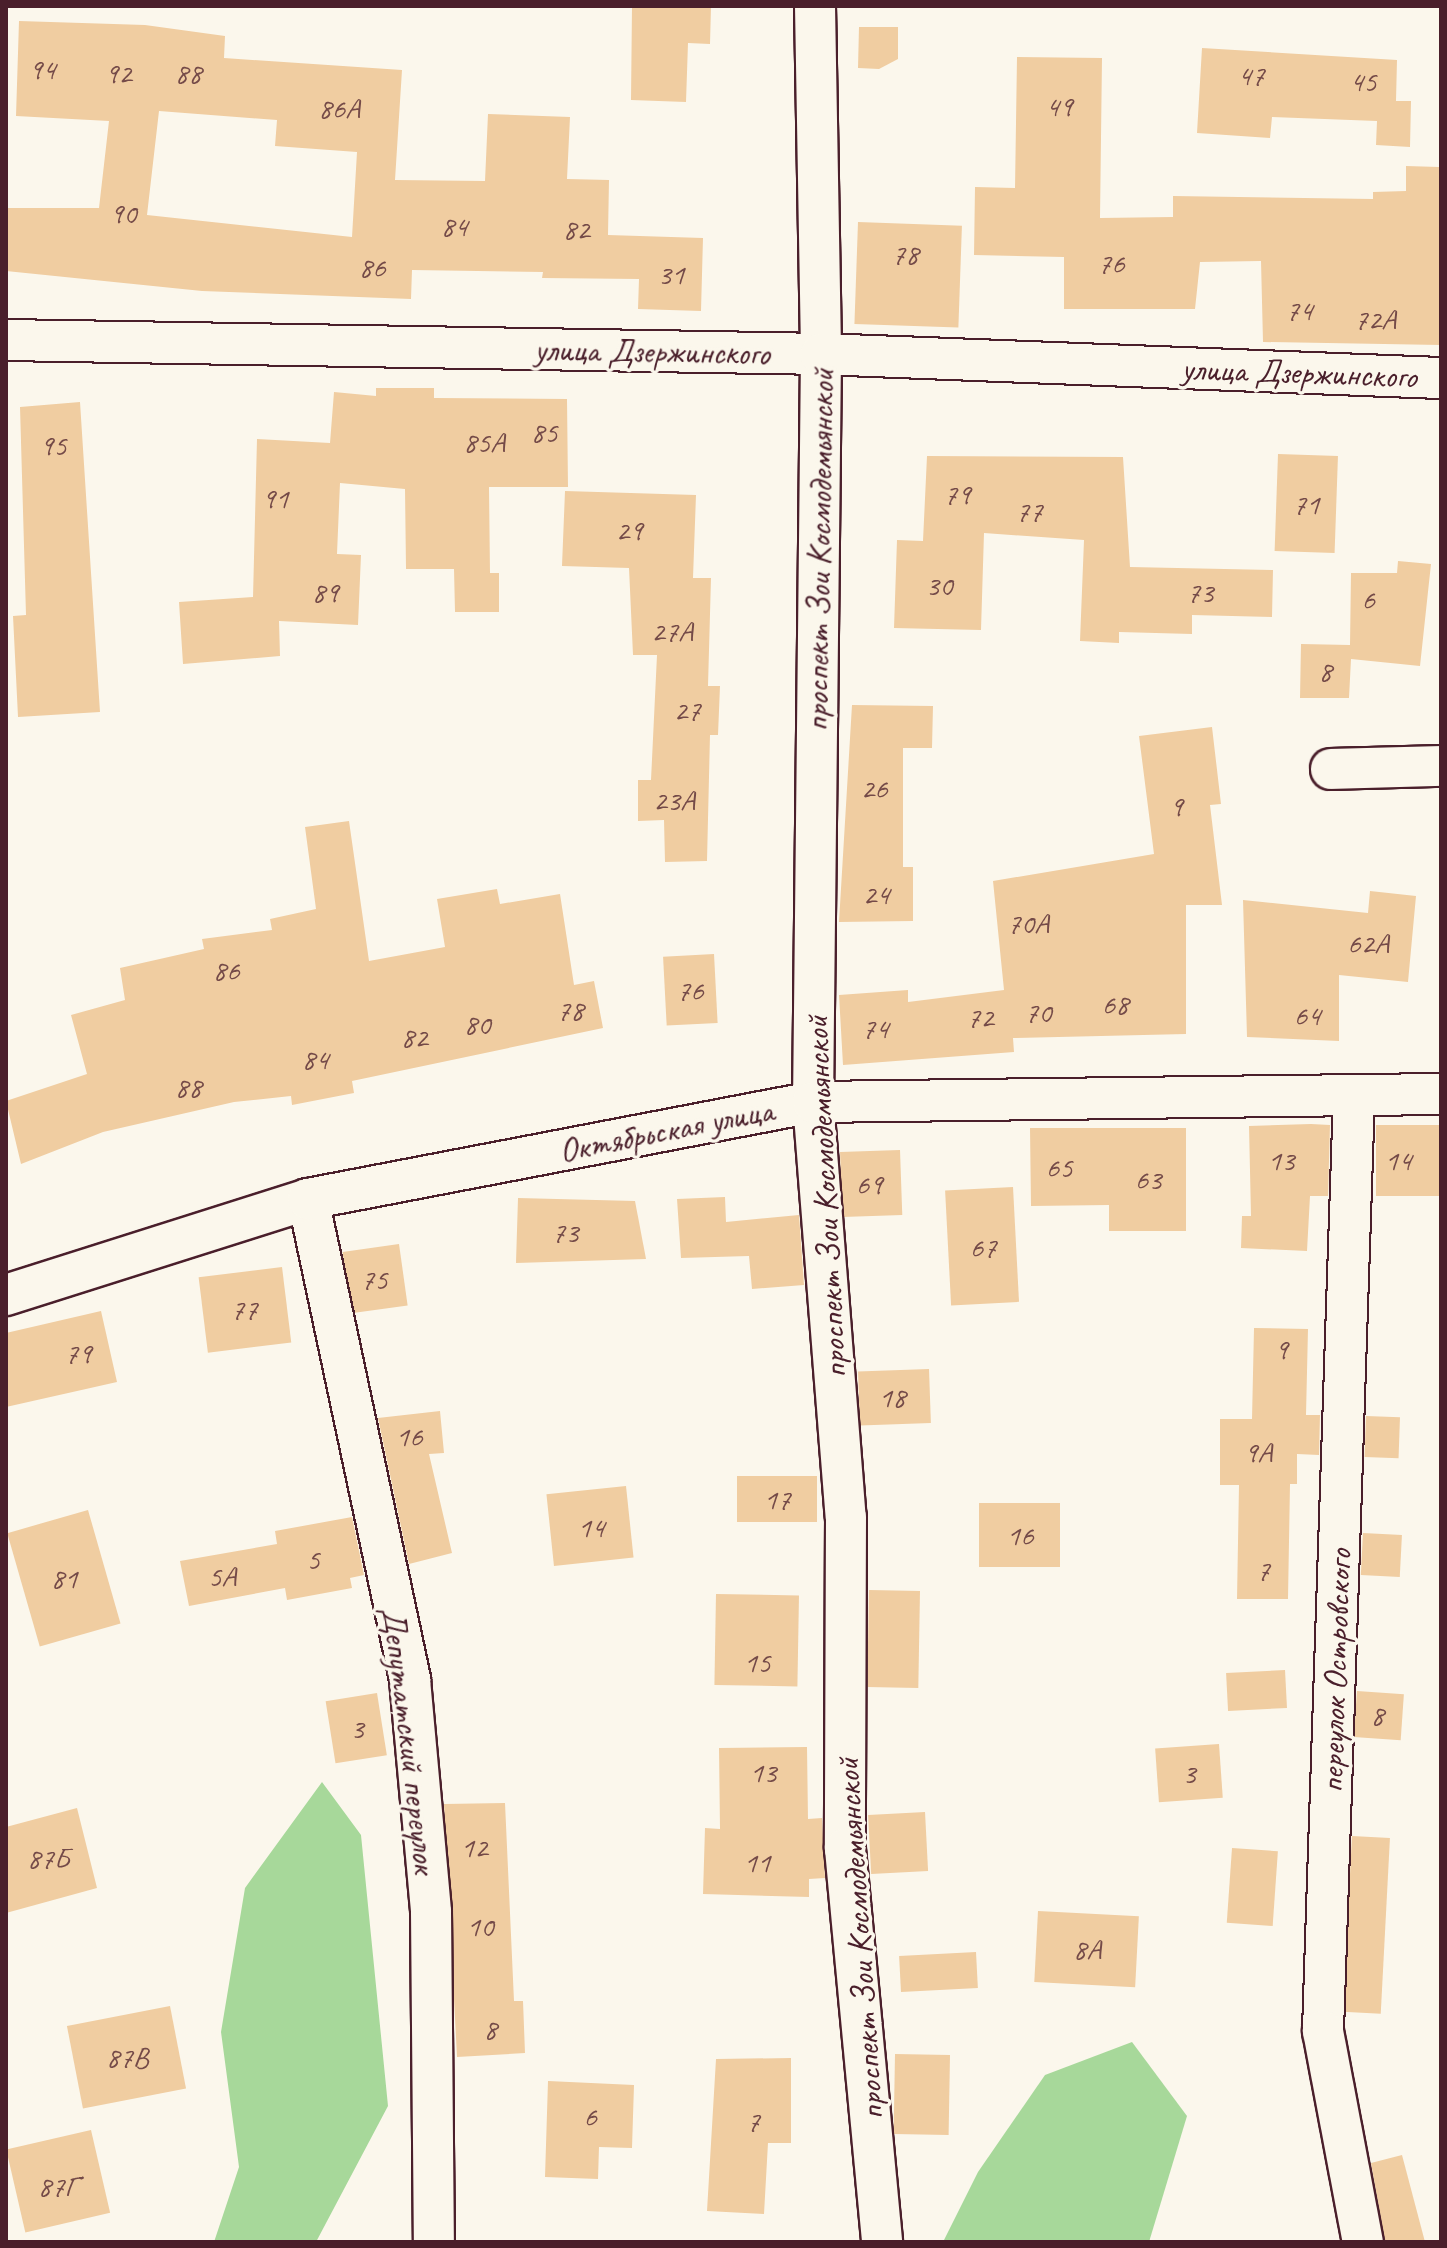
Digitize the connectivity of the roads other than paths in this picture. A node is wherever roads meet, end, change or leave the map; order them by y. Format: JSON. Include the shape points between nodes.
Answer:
{"nodes":[{"id":1,"x":815,"y":6,"type":"edge"},
{"id":2,"x":6,"y":340,"type":"edge"},
{"id":3,"x":821,"y":354,"type":"junction"},
{"id":4,"x":1441,"y":378,"type":"edge"},
{"id":5,"x":1441,"y":766,"type":"edge"},
{"id":6,"x":1331,"y":769,"type":"dead end"},
{"id":7,"x":1441,"y":1094,"type":"edge"},
{"id":8,"x":1354,"y":1096,"type":"junction"},
{"id":9,"x":813,"y":1102,"type":"junction"},
{"id":10,"x":308,"y":1199,"type":"junction"},
{"id":11,"x":6,"y":1295,"type":"edge"},
{"id":12,"x":434,"y":2242,"type":"edge"},
{"id":13,"x":882,"y":2242,"type":"edge"},
{"id":14,"x":1363,"y":2242,"type":"edge"}],
"edges":[{"from":1,"to":3,"type":"street","name":"проспект Зои Космодемьянской"},
{"from":2,"to":3,"type":"street","name":"улица Дзержинского"},
{"from":3,"to":4,"type":"street","name":"улица Дзержинского"},
{"from":3,"to":9,"type":"street","name":"проспект Зои Космодемьянской"},
{"from":5,"to":6,"type":"street"},
{"from":7,"to":8,"type":"street","name":"Октябрьская улица"},
{"from":8,"to":9,"type":"street","name":"Октябрьская улица"},
{"from":8,"to":14,"type":"street","name":"переулок Островского","via":[[1323,2031]]},
{"from":9,"to":10,"type":"street","name":"Октябрьская улица"},
{"from":9,"to":13,"type":"street","name":"проспект Зои Космодемьянской","via":[[846,1517],[845,1849]]},
{"from":10,"to":11,"type":"street","name":"Октябрьская улица"},
{"from":10,"to":12,"type":"street","name":"Депутатский переулок","via":[[410,1680],[431,1912]]}]}
